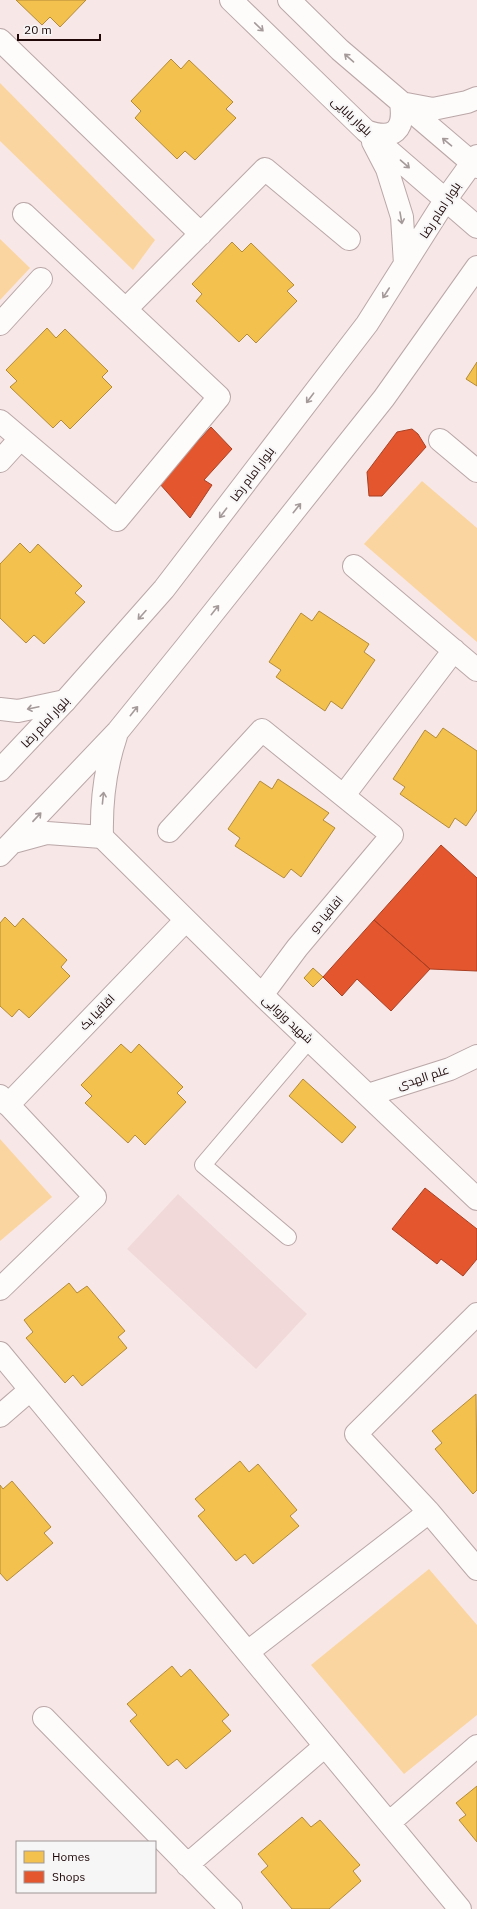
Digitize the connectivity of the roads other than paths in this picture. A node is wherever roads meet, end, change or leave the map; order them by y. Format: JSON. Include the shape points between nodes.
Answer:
{"nodes":[{"id":1,"x":231,"y":0,"type":"edge"},
{"id":2,"x":289,"y":0,"type":"edge"},
{"id":3,"x":0,"y":40,"type":"edge"},
{"id":4,"x":477,"y":98,"type":"edge"},
{"id":5,"x":401,"y":102,"type":"junction"},
{"id":6,"x":366,"y":131,"type":"junction"},
{"id":7,"x":475,"y":162,"type":"edge"},
{"id":8,"x":446,"y":199,"type":"junction"},
{"id":9,"x":24,"y":214,"type":"dead end"},
{"id":10,"x":477,"y":227,"type":"edge"},
{"id":11,"x":201,"y":234,"type":"junction"},
{"id":12,"x":349,"y":238,"type":"dead end"},
{"id":13,"x":405,"y":264,"type":"junction"},
{"id":14,"x":477,"y":267,"type":"edge"},
{"id":15,"x":41,"y":278,"type":"dead end"},
{"id":16,"x":126,"y":310,"type":"junction"},
{"id":17,"x":0,"y":324,"type":"edge"},
{"id":18,"x":0,"y":421,"type":"edge"},
{"id":19,"x":20,"y":439,"type":"junction"},
{"id":20,"x":440,"y":440,"type":"dead end"},
{"id":21,"x":0,"y":462,"type":"edge"},
{"id":22,"x":477,"y":471,"type":"edge"},
{"id":23,"x":354,"y":566,"type":"dead end"},
{"id":24,"x":454,"y":650,"type":"junction"},
{"id":25,"x":477,"y":670,"type":"edge"},
{"id":26,"x":65,"y":701,"type":"junction"},
{"id":27,"x":0,"y":709,"type":"edge"},
{"id":28,"x":118,"y":731,"type":"junction"},
{"id":29,"x":0,"y":770,"type":"edge"},
{"id":30,"x":344,"y":795,"type":"junction"},
{"id":31,"x":169,"y":832,"type":"dead end"},
{"id":32,"x":102,"y":836,"type":"junction"},
{"id":33,"x":7,"y":848,"type":"edge"},
{"id":34,"x":186,"y":920,"type":"junction"},
{"id":35,"x":262,"y":995,"type":"junction"},
{"id":36,"x":310,"y":1039,"type":"junction"},
{"id":37,"x":477,"y":1056,"type":"edge"},
{"id":38,"x":368,"y":1095,"type":"junction"},
{"id":39,"x":4,"y":1100,"type":"edge"},
{"id":40,"x":477,"y":1199,"type":"edge"},
{"id":41,"x":288,"y":1237,"type":"dead end"},
{"id":42,"x":0,"y":1289,"type":"edge"},
{"id":43,"x":477,"y":1314,"type":"edge"},
{"id":44,"x":0,"y":1353,"type":"edge"},
{"id":45,"x":30,"y":1390,"type":"junction"},
{"id":46,"x":0,"y":1416,"type":"edge"},
{"id":47,"x":429,"y":1512,"type":"junction"},
{"id":48,"x":477,"y":1569,"type":"edge"},
{"id":49,"x":248,"y":1651,"type":"junction"},
{"id":50,"x":44,"y":1718,"type":"dead end"},
{"id":51,"x":325,"y":1746,"type":"junction"},
{"id":52,"x":477,"y":1746,"type":"edge"},
{"id":53,"x":389,"y":1823,"type":"junction"},
{"id":54,"x":187,"y":1865,"type":"junction"},
{"id":55,"x":231,"y":1909,"type":"edge"},
{"id":56,"x":460,"y":1909,"type":"edge"}],
"edges":[{"from":1,"to":6,"type":"street","name":"بلوار بابایی","one_way":true},
{"from":5,"to":2,"type":"street","one_way":true,"via":[[340,50]]},
{"from":3,"to":11,"type":"street"},
{"from":4,"to":5,"type":"street","via":[[432,108]]},
{"from":5,"to":6,"type":"street","via":[[401,125],[395,132],[386,135]]},
{"from":7,"to":5,"type":"street","one_way":true},
{"from":6,"to":8,"type":"street","name":"بلوار بابایی","one_way":true},
{"from":6,"to":13,"type":"street","one_way":true,"via":[[387,169],[402,217]]},
{"from":7,"to":8,"type":"street","name":"بلوار امام رضا"},
{"from":8,"to":10,"type":"street","name":"بلوار بابایی"},
{"from":8,"to":13,"type":"street","name":"بلوار امام رضا"},
{"from":9,"to":16,"type":"street"},
{"from":11,"to":12,"type":"street","via":[[264,169]]},
{"from":11,"to":16,"type":"street"},
{"from":13,"to":26,"type":"street","name":"بلوار امام رضا","one_way":true,"via":[[366,324],[164,589]]},
{"from":28,"to":14,"type":"street","one_way":true,"via":[[384,398]]},
{"from":15,"to":17,"type":"street"},
{"from":16,"to":19,"type":"street","via":[[219,397],[215,403],[117,520]]},
{"from":18,"to":19,"type":"street"},
{"from":19,"to":21,"type":"street"},
{"from":20,"to":22,"type":"street"},
{"from":23,"to":24,"type":"street"},
{"from":24,"to":25,"type":"street"},
{"from":24,"to":30,"type":"street"},
{"from":26,"to":27,"type":"street","one_way":true,"via":[[18,711]]},
{"from":26,"to":29,"type":"street","name":"بلوار امام رضا"},
{"from":32,"to":28,"type":"street","one_way":true,"via":[[104,782],[108,759]]},
{"from":33,"to":28,"type":"street","one_way":true},
{"from":30,"to":31,"type":"street","via":[[262,730]]},
{"from":30,"to":35,"type":"street","name":"اقاقیا دو","via":[[392,835],[297,948]]},
{"from":32,"to":33,"type":"street","via":[[47,834]]},
{"from":32,"to":34,"type":"street","name":"شهید وزوایی"},
{"from":34,"to":35,"type":"street","name":"شهید وزوایی"},
{"from":34,"to":39,"type":"street","name":"اقاقیا یک"},
{"from":35,"to":36,"type":"street","name":"شهید وزوایی"},
{"from":36,"to":38,"type":"street","name":"شهید وزوایی"},
{"from":36,"to":41,"type":"lane","via":[[203,1166]]},
{"from":37,"to":38,"type":"street","name":"علم الهدی","via":[[450,1069]]},
{"from":38,"to":40,"type":"street","name":"شهید وزوایی"},
{"from":39,"to":42,"type":"street","via":[[95,1197]]},
{"from":43,"to":47,"type":"street","via":[[356,1434]]},
{"from":44,"to":45,"type":"street"},
{"from":45,"to":46,"type":"street"},
{"from":45,"to":49,"type":"street"},
{"from":47,"to":48,"type":"street"},
{"from":47,"to":49,"type":"street"},
{"from":49,"to":51,"type":"street"},
{"from":50,"to":54,"type":"street"},
{"from":51,"to":53,"type":"street"},
{"from":51,"to":54,"type":"street"},
{"from":52,"to":53,"type":"street"},
{"from":53,"to":56,"type":"street"},
{"from":54,"to":55,"type":"street"}]}
